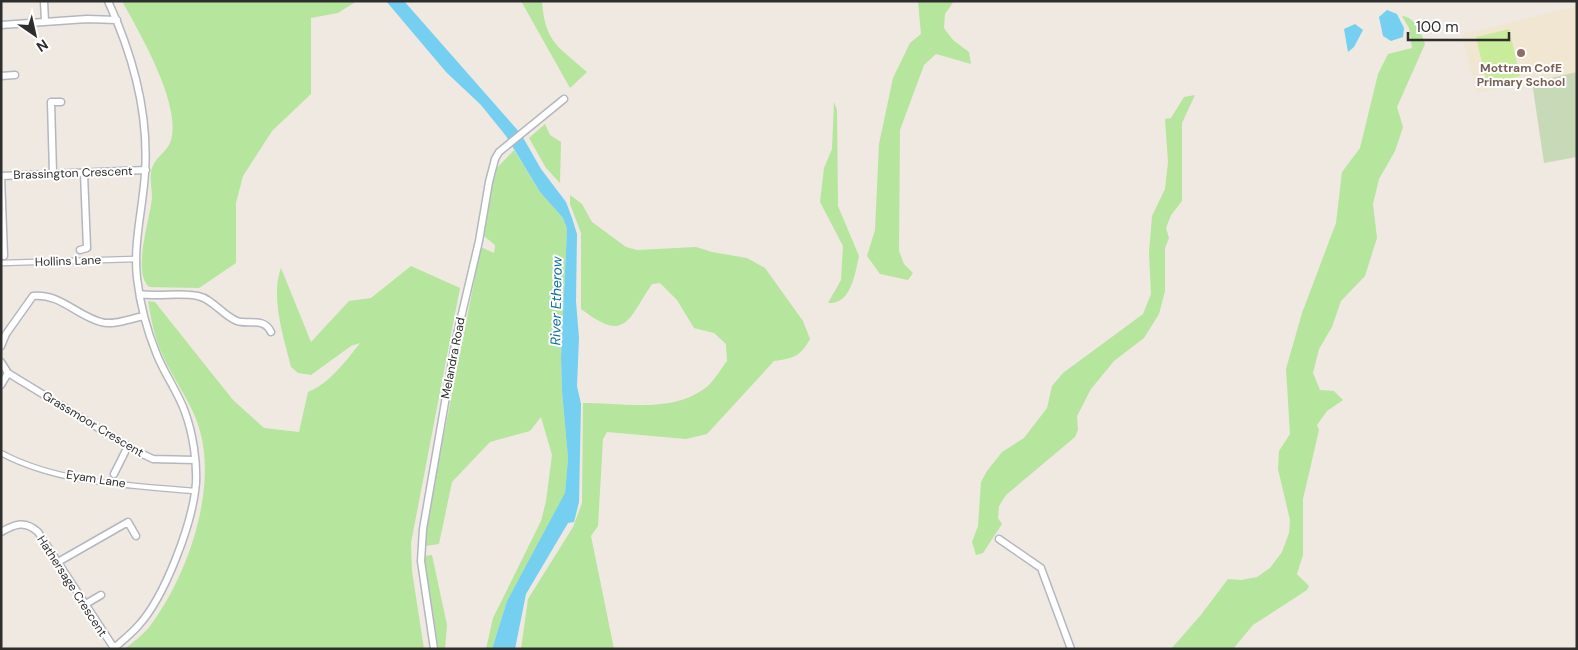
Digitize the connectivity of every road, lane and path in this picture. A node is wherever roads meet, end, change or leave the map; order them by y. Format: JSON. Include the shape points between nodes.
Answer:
{"nodes":[{"id":1,"x":44,"y":1,"type":"edge"},
{"id":2,"x":108,"y":1,"type":"edge"},
{"id":3,"x":117,"y":20,"type":"junction"},
{"id":4,"x":45,"y":22,"type":"junction"},
{"id":5,"x":1,"y":25,"type":"edge"},
{"id":6,"x":15,"y":75,"type":"dead end"},
{"id":7,"x":1,"y":76,"type":"edge"},
{"id":8,"x":564,"y":99,"type":"dead end"},
{"id":9,"x":61,"y":102,"type":"dead end"},
{"id":10,"x":146,"y":170,"type":"junction"},
{"id":11,"x":53,"y":173,"type":"junction"},
{"id":12,"x":84,"y":173,"type":"junction"},
{"id":13,"x":1,"y":176,"type":"edge"},
{"id":14,"x":80,"y":250,"type":"dead end"},
{"id":15,"x":4,"y":256,"type":"dead end"},
{"id":16,"x":136,"y":259,"type":"junction"},
{"id":17,"x":1,"y":263,"type":"edge"},
{"id":18,"x":140,"y":294,"type":"junction"},
{"id":19,"x":144,"y":316,"type":"junction"},
{"id":20,"x":271,"y":332,"type":"dead end"},
{"id":21,"x":3,"y":333,"type":"edge"},
{"id":22,"x":1,"y":346,"type":"edge"},
{"id":23,"x":1,"y":362,"type":"edge"},
{"id":24,"x":8,"y":373,"type":"junction"},
{"id":25,"x":1,"y":385,"type":"edge"},
{"id":26,"x":128,"y":446,"type":"junction"},
{"id":27,"x":1,"y":453,"type":"edge"},
{"id":28,"x":195,"y":460,"type":"junction"},
{"id":29,"x":114,"y":474,"type":"dead end"},
{"id":30,"x":194,"y":491,"type":"junction"},
{"id":31,"x":2,"y":530,"type":"edge"},
{"id":32,"x":136,"y":536,"type":"dead end"},
{"id":33,"x":999,"y":539,"type":"dead end"},
{"id":34,"x":58,"y":562,"type":"junction"},
{"id":35,"x":101,"y":595,"type":"dead end"},
{"id":36,"x":84,"y":605,"type":"junction"},
{"id":37,"x":114,"y":649,"type":"edge"},
{"id":38,"x":434,"y":649,"type":"edge"},
{"id":39,"x":1071,"y":649,"type":"edge"}],
"edges":[{"from":1,"to":4,"type":"street"},
{"from":2,"to":3,"type":"street"},
{"from":3,"to":4,"type":"street"},
{"from":3,"to":10,"type":"street","via":[[140,92]]},
{"from":4,"to":5,"type":"street"},
{"from":6,"to":7,"type":"street"},
{"from":8,"to":38,"type":"street","name":"Melandra Road","via":[[506,146],[495,159],[489,182],[456,338],[423,529],[421,561]]},
{"from":9,"to":11,"type":"street","via":[[51,102]]},
{"from":10,"to":12,"type":"street","name":"Brassington Crescent"},
{"from":10,"to":16,"type":"street"},
{"from":11,"to":12,"type":"street","name":"Brassington Crescent"},
{"from":11,"to":13,"type":"street","name":"Brassington Crescent"},
{"from":12,"to":14,"type":"street","via":[[87,248]]},
{"from":13,"to":15,"type":"street"},
{"from":16,"to":17,"type":"street","name":"Hollins Lane"},
{"from":16,"to":18,"type":"street"},
{"from":18,"to":19,"type":"street"},
{"from":18,"to":20,"type":"street","via":[[204,297],[223,314],[245,323],[263,323]]},
{"from":19,"to":21,"type":"street","via":[[103,323],[55,298],[33,296]]},
{"from":19,"to":28,"type":"street","via":[[157,355],[186,413]]},
{"from":21,"to":22,"type":"street"},
{"from":23,"to":24,"type":"street","name":"Grassmoor Crescent"},
{"from":24,"to":25,"type":"street"},
{"from":24,"to":26,"type":"street","name":"Grassmoor Crescent"},
{"from":26,"to":28,"type":"street","name":"Grassmoor Crescent","via":[[153,459]]},
{"from":26,"to":29,"type":"street"},
{"from":27,"to":30,"type":"street","name":"Eyam Lane","via":[[28,466],[68,475]]},
{"from":28,"to":30,"type":"street"},
{"from":30,"to":37,"type":"street","via":[[188,519],[163,586],[139,625]]},
{"from":31,"to":34,"type":"street","name":"Hathersage Crescent","via":[[16,525],[31,526],[45,540]]},
{"from":32,"to":34,"type":"street","via":[[128,522]]},
{"from":33,"to":39,"type":"street","via":[[1041,568]]},
{"from":34,"to":36,"type":"street","name":"Hathersage Crescent"},
{"from":35,"to":36,"type":"street"},
{"from":36,"to":37,"type":"street","name":"Hathersage Crescent"}]}
